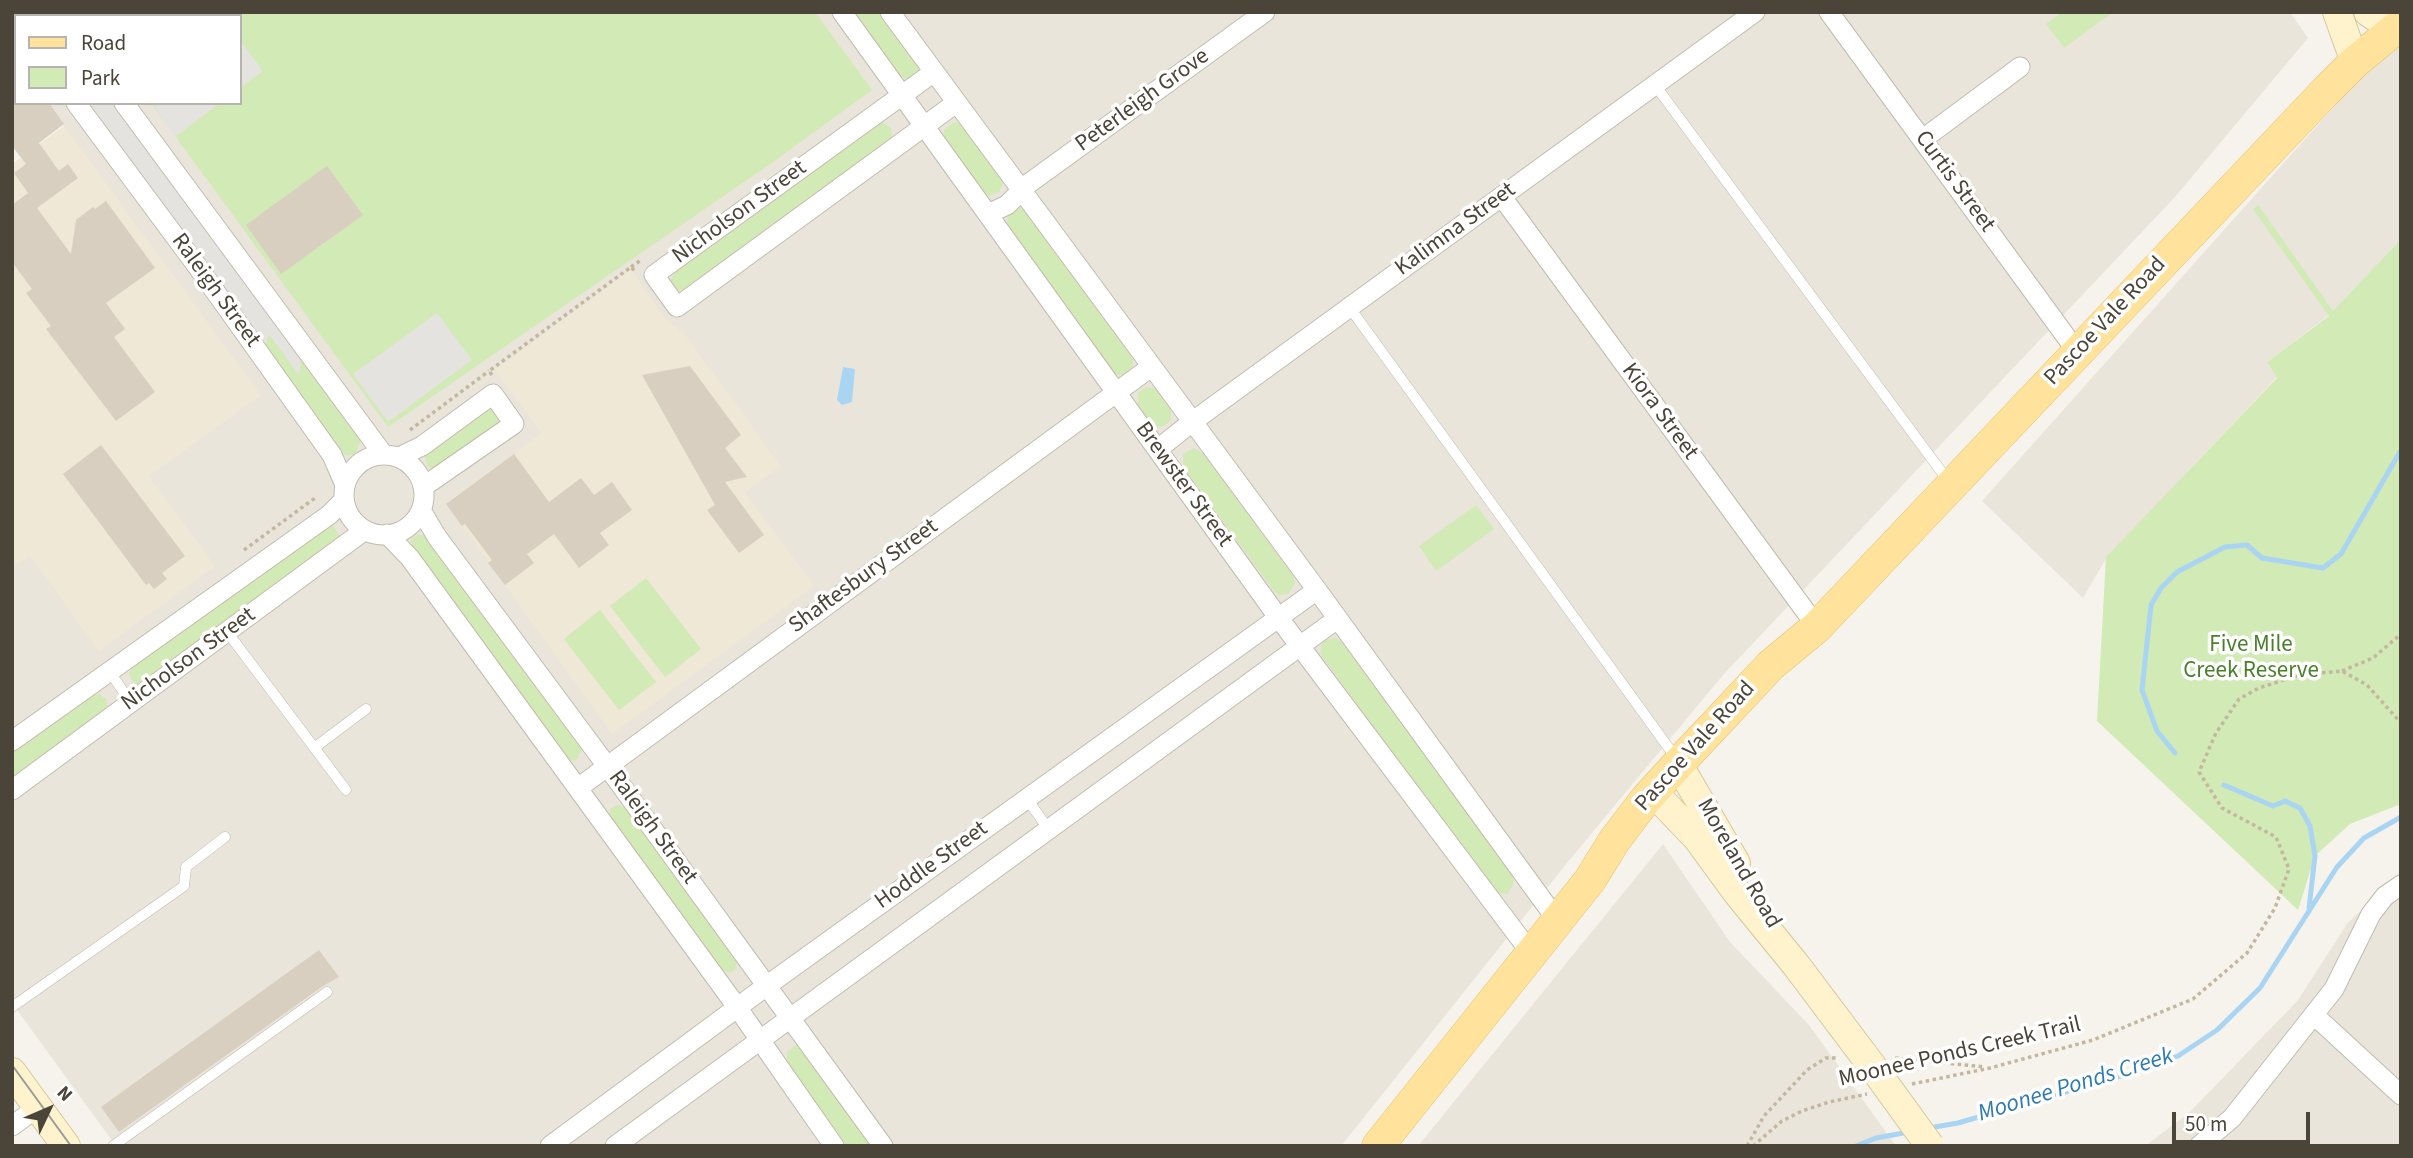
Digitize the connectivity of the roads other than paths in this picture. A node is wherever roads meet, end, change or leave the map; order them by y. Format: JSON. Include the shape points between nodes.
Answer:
{"nodes":[{"id":1,"x":842,"y":12,"type":"edge"},
{"id":2,"x":890,"y":12,"type":"edge"},
{"id":3,"x":1265,"y":12,"type":"edge"},
{"id":4,"x":1755,"y":12,"type":"edge"},
{"id":5,"x":1829,"y":12,"type":"edge"},
{"id":6,"x":2337,"y":12,"type":"edge"},
{"id":7,"x":2387,"y":22,"type":"edge"},
{"id":8,"x":2355,"y":62,"type":"junction"},
{"id":9,"x":2020,"y":67,"type":"dead end"},
{"id":10,"x":934,"y":72,"type":"junction"},
{"id":11,"x":1656,"y":85,"type":"junction"},
{"id":12,"x":902,"y":95,"type":"junction"},
{"id":13,"x":956,"y":103,"type":"junction"},
{"id":14,"x":77,"y":105,"type":"edge"},
{"id":15,"x":126,"y":105,"type":"edge"},
{"id":16,"x":925,"y":127,"type":"junction"},
{"id":17,"x":1923,"y":139,"type":"junction"},
{"id":18,"x":1021,"y":190,"type":"junction"},
{"id":19,"x":1502,"y":197,"type":"junction"},
{"id":20,"x":988,"y":214,"type":"junction"},
{"id":21,"x":1350,"y":309,"type":"junction"},
{"id":22,"x":2078,"y":353,"type":"junction"},
{"id":23,"x":1151,"y":367,"type":"junction"},
{"id":24,"x":1117,"y":393,"type":"junction"},
{"id":25,"x":1192,"y":422,"type":"junction"},
{"id":26,"x":1158,"y":449,"type":"junction"},
{"id":27,"x":391,"y":456,"type":"junction"},
{"id":28,"x":1951,"y":485,"type":"junction"},
{"id":29,"x":423,"y":486,"type":"junction"},
{"id":30,"x":344,"y":492,"type":"junction"},
{"id":31,"x":421,"y":510,"type":"junction"},
{"id":32,"x":365,"y":530,"type":"junction"},
{"id":33,"x":387,"y":534,"type":"junction"},
{"id":34,"x":1317,"y":590,"type":"junction"},
{"id":35,"x":1278,"y":617,"type":"junction"},
{"id":36,"x":1337,"y":619,"type":"junction"},
{"id":37,"x":1817,"y":627,"type":"junction"},
{"id":38,"x":228,"y":633,"type":"junction"},
{"id":39,"x":1300,"y":646,"type":"junction"},
{"id":40,"x":110,"y":672,"type":"junction"},
{"id":41,"x":131,"y":703,"type":"junction"},
{"id":42,"x":366,"y":709,"type":"dead end"},
{"id":43,"x":12,"y":741,"type":"edge"},
{"id":44,"x":314,"y":748,"type":"junction"},
{"id":45,"x":607,"y":766,"type":"junction"},
{"id":46,"x":1682,"y":768,"type":"junction"},
{"id":47,"x":578,"y":788,"type":"junction"},
{"id":48,"x":346,"y":789,"type":"dead end"},
{"id":49,"x":12,"y":790,"type":"edge"},
{"id":50,"x":1658,"y":798,"type":"junction"},
{"id":51,"x":1027,"y":799,"type":"junction"},
{"id":52,"x":1049,"y":830,"type":"junction"},
{"id":53,"x":225,"y":837,"type":"dead end"},
{"id":54,"x":2401,"y":885,"type":"edge"},
{"id":55,"x":1557,"y":920,"type":"junction"},
{"id":56,"x":1531,"y":953,"type":"junction"},
{"id":57,"x":1797,"y":965,"type":"junction"},
{"id":58,"x":765,"y":986,"type":"junction"},
{"id":59,"x":327,"y":992,"type":"dead end"},
{"id":60,"x":12,"y":1007,"type":"edge"},
{"id":61,"x":737,"y":1007,"type":"junction"},
{"id":62,"x":2314,"y":1015,"type":"junction"},
{"id":63,"x":789,"y":1018,"type":"junction"},
{"id":64,"x":759,"y":1039,"type":"junction"},
{"id":65,"x":12,"y":1073,"type":"edge"},
{"id":66,"x":2401,"y":1095,"type":"edge"},
{"id":67,"x":38,"y":1107,"type":"junction"},
{"id":68,"x":12,"y":1126,"type":"edge"},
{"id":69,"x":66,"y":1146,"type":"edge"},
{"id":70,"x":113,"y":1146,"type":"edge"},
{"id":71,"x":550,"y":1146,"type":"edge"},
{"id":72,"x":615,"y":1146,"type":"edge"},
{"id":73,"x":834,"y":1146,"type":"edge"},
{"id":74,"x":883,"y":1146,"type":"edge"},
{"id":75,"x":1378,"y":1146,"type":"edge"},
{"id":76,"x":1930,"y":1146,"type":"edge"},
{"id":77,"x":2199,"y":1146,"type":"edge"}],
"edges":[{"from":1,"to":12,"type":"street","name":"Brewster Street"},
{"from":2,"to":10,"type":"street","name":"Brewster Street"},
{"from":3,"to":18,"type":"street","name":"Peterleigh Grove"},
{"from":4,"to":11,"type":"street","name":"Kalimna Street"},
{"from":5,"to":17,"type":"street","name":"Curtis Street"},
{"from":6,"to":8,"type":"main road"},
{"from":7,"to":8,"type":"main road","name":"Pascoe Vale Road"},
{"from":8,"to":22,"type":"main road","name":"Pascoe Vale Road"},
{"from":9,"to":17,"type":"street"},
{"from":10,"to":12,"type":"street","name":"Nicholson Street"},
{"from":10,"to":13,"type":"street","name":"Brewster Street"},
{"from":11,"to":19,"type":"street","name":"Kalimna Street"},
{"from":11,"to":28,"type":"lane"},
{"from":12,"to":16,"type":"street","name":"Brewster Street"},
{"from":12,"to":16,"type":"street","name":"Nicholson Street","via":[[654,275],[677,307]]},
{"from":13,"to":16,"type":"street","name":"Nicholson Street"},
{"from":13,"to":18,"type":"street","name":"Brewster Street"},
{"from":14,"to":30,"type":"street","name":"Raleigh Street","via":[[332,454]]},
{"from":15,"to":27,"type":"street","name":"Raleigh Street"},
{"from":16,"to":20,"type":"street","name":"Brewster Street"},
{"from":17,"to":22,"type":"street","name":"Curtis Street"},
{"from":18,"to":20,"type":"street","name":"Peterleigh Grove","via":[[1007,205]]},
{"from":18,"to":23,"type":"street","name":"Brewster Street"},
{"from":19,"to":21,"type":"street","name":"Kalimna Street"},
{"from":19,"to":37,"type":"street","name":"Kiora Street"},
{"from":20,"to":24,"type":"street","name":"Brewster Street"},
{"from":21,"to":25,"type":"street","name":"Kalimna Street"},
{"from":21,"to":46,"type":"lane"},
{"from":22,"to":28,"type":"main road","name":"Pascoe Vale Road"},
{"from":23,"to":24,"type":"street","name":"Shaftesbury Street"},
{"from":23,"to":25,"type":"street","name":"Brewster Street"},
{"from":24,"to":26,"type":"street","name":"Brewster Street"},
{"from":24,"to":45,"type":"street","name":"Shaftesbury Street"},
{"from":25,"to":26,"type":"street","name":"Kalimna Street"},
{"from":25,"to":34,"type":"street","name":"Brewster Street"},
{"from":26,"to":35,"type":"street","name":"Brewster Street"},
{"from":27,"to":29,"type":"street","via":[[410,464]]},
{"from":27,"to":29,"type":"street","via":[[422,446],[493,394],[514,424]]},
{"from":27,"to":30,"type":"street","via":[[370,457],[359,463]]},
{"from":28,"to":37,"type":"main road","name":"Pascoe Vale Road"},
{"from":29,"to":31,"type":"street"},
{"from":30,"to":32,"type":"street","via":[[348,512]]},
{"from":30,"to":40,"type":"street","name":"Nicholson Street","via":[[329,515]]},
{"from":31,"to":33,"type":"street","via":[[408,527]]},
{"from":31,"to":45,"type":"street","name":"Raleigh Street"},
{"from":32,"to":33,"type":"street"},
{"from":32,"to":38,"type":"street","name":"Nicholson Street"},
{"from":33,"to":47,"type":"street","name":"Raleigh Street","via":[[410,558]]},
{"from":34,"to":35,"type":"street","name":"Hoddle Street"},
{"from":34,"to":36,"type":"street","name":"Brewster Street"},
{"from":35,"to":39,"type":"street","name":"Brewster Street"},
{"from":35,"to":51,"type":"street","name":"Hoddle Street"},
{"from":36,"to":39,"type":"street","name":"Hoddle Street"},
{"from":36,"to":55,"type":"street","name":"Brewster Street"},
{"from":37,"to":46,"type":"main road","name":"Pascoe Vale Road","via":[[1771,665]]},
{"from":38,"to":41,"type":"street","name":"Nicholson Street"},
{"from":38,"to":44,"type":"lane"},
{"from":39,"to":52,"type":"street","name":"Hoddle Street"},
{"from":39,"to":56,"type":"street","name":"Brewster Street"},
{"from":40,"to":41,"type":"lane"},
{"from":40,"to":43,"type":"street","name":"Nicholson Street"},
{"from":41,"to":49,"type":"street","name":"Nicholson Street"},
{"from":42,"to":44,"type":"lane"},
{"from":44,"to":48,"type":"lane"},
{"from":45,"to":47,"type":"street","name":"Shaftesbury Street"},
{"from":45,"to":58,"type":"street","name":"Raleigh Street"},
{"from":46,"to":50,"type":"main road","name":"Pascoe Vale Road"},
{"from":46,"to":57,"type":"main road","name":"Moreland Road"},
{"from":47,"to":61,"type":"street","name":"Raleigh Street"},
{"from":50,"to":55,"type":"main road","name":"Pascoe Vale Road"},
{"from":50,"to":57,"type":"main road","name":"Moreland Road","via":[[1690,828]]},
{"from":51,"to":52,"type":"lane"},
{"from":51,"to":58,"type":"street","name":"Hoddle Street"},
{"from":52,"to":63,"type":"street","name":"Hoddle Street"},
{"from":53,"to":60,"type":"lane","via":[[186,867],[184,886]]},
{"from":54,"to":62,"type":"street","via":[[2371,914],[2341,977]]},
{"from":55,"to":56,"type":"main road","name":"Pascoe Vale Road"},
{"from":56,"to":75,"type":"main road","name":"Pascoe Vale Road"},
{"from":57,"to":76,"type":"main road","name":"Moreland Road","bridge":true},
{"from":58,"to":61,"type":"street","name":"Hoddle Street"},
{"from":58,"to":63,"type":"street","name":"Raleigh Street"},
{"from":59,"to":70,"type":"lane"},
{"from":61,"to":64,"type":"street","name":"Raleigh Street"},
{"from":61,"to":71,"type":"street","name":"Hoddle Street"},
{"from":62,"to":66,"type":"street"},
{"from":62,"to":77,"type":"street","via":[[2232,1118]]},
{"from":63,"to":64,"type":"street","name":"Hoddle Street"},
{"from":63,"to":74,"type":"street","name":"Raleigh Street"},
{"from":64,"to":72,"type":"street","name":"Hoddle Street"},
{"from":64,"to":73,"type":"street","name":"Raleigh Street"},
{"from":65,"to":67,"type":"main road"},
{"from":67,"to":68,"type":"street"},
{"from":67,"to":69,"type":"main road"}]}
